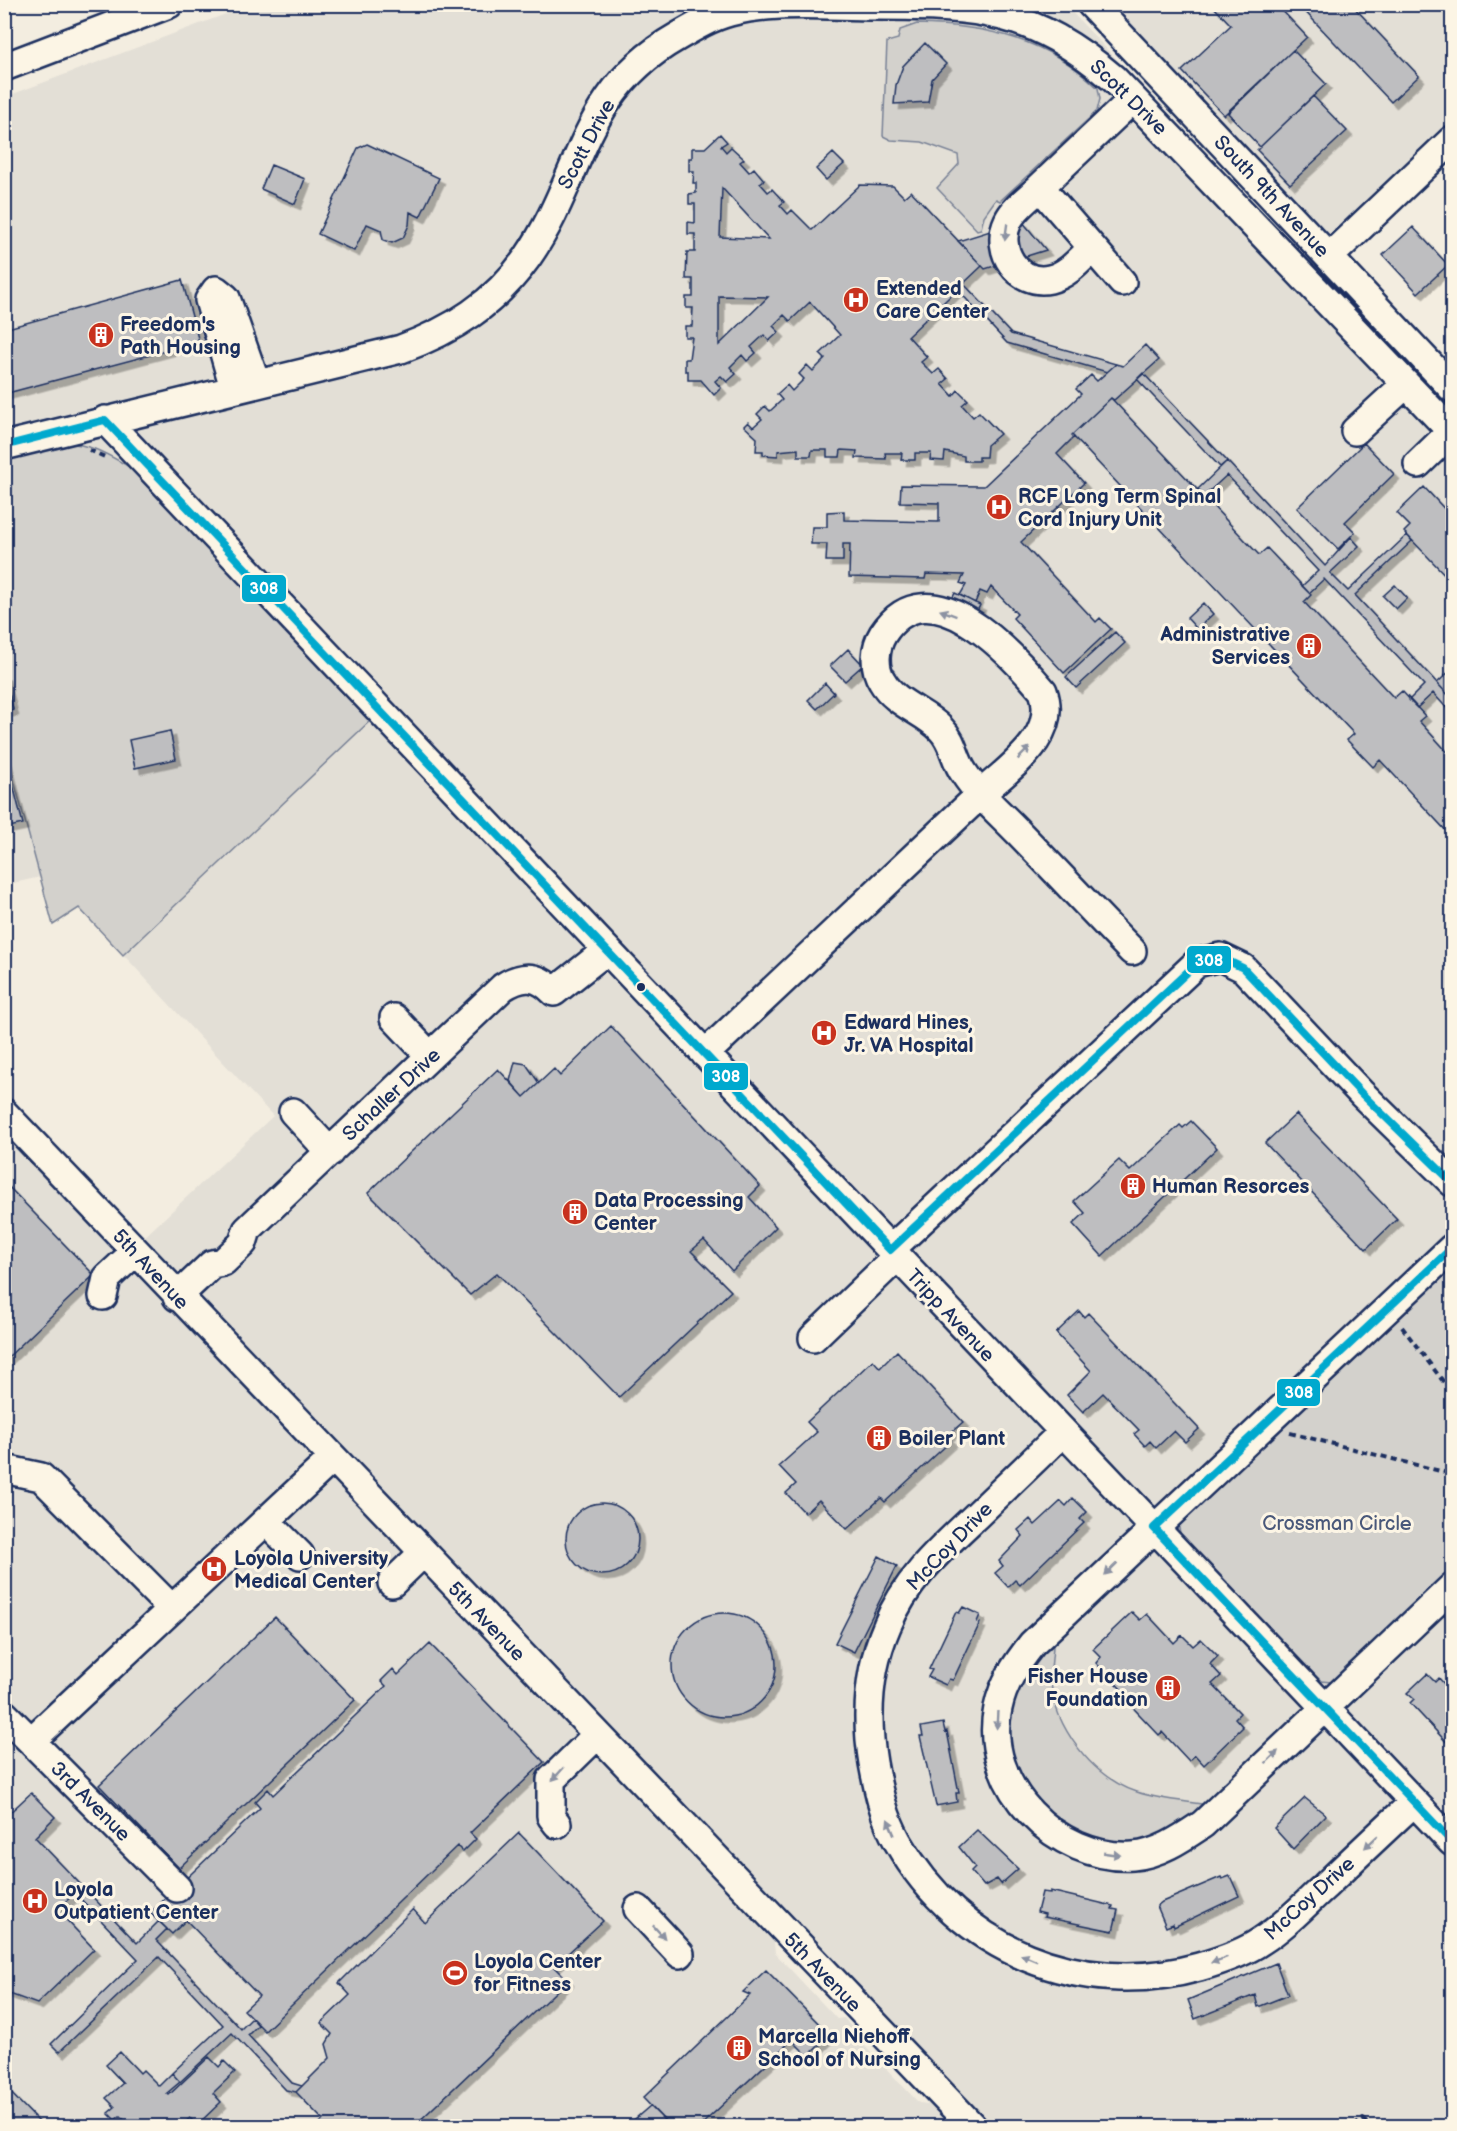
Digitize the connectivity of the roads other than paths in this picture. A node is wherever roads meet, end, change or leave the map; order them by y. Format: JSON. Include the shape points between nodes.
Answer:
{"nodes":[{"id":1,"x":169,"y":4,"type":"edge"},
{"id":2,"x":1090,"y":4,"type":"edge"},
{"id":3,"x":4,"y":67,"type":"edge"},
{"id":4,"x":1133,"y":99,"type":"junction"},
{"id":5,"x":1452,"y":140,"type":"edge"},
{"id":6,"x":1040,"y":187,"type":"junction"},
{"id":7,"x":1091,"y":249,"type":"junction"},
{"id":8,"x":1329,"y":257,"type":"junction"},
{"id":9,"x":1122,"y":282,"type":"dead end"},
{"id":10,"x":1406,"y":384,"type":"junction"},
{"id":11,"x":1452,"y":388,"type":"edge"},
{"id":12,"x":105,"y":420,"type":"junction"},
{"id":13,"x":1355,"y":431,"type":"dead end"},
{"id":14,"x":1452,"y":431,"type":"edge"},
{"id":15,"x":4,"y":446,"type":"edge"},
{"id":16,"x":1418,"y":464,"type":"dead end"},
{"id":17,"x":982,"y":793,"type":"junction"},
{"id":18,"x":601,"y":944,"type":"junction"},
{"id":19,"x":1132,"y":951,"type":"dead end"},
{"id":20,"x":394,"y":1018,"type":"dead end"},
{"id":21,"x":705,"y":1054,"type":"junction"},
{"id":22,"x":430,"y":1056,"type":"junction"},
{"id":23,"x":293,"y":1112,"type":"dead end"},
{"id":24,"x":4,"y":1113,"type":"edge"},
{"id":25,"x":330,"y":1152,"type":"junction"},
{"id":26,"x":1452,"y":1182,"type":"edge"},
{"id":27,"x":1452,"y":1248,"type":"edge"},
{"id":28,"x":893,"y":1254,"type":"junction"},
{"id":29,"x":177,"y":1297,"type":"junction"},
{"id":30,"x":813,"y":1338,"type":"dead end"},
{"id":31,"x":1062,"y":1433,"type":"junction"},
{"id":32,"x":332,"y":1459,"type":"junction"},
{"id":33,"x":4,"y":1468,"type":"edge"},
{"id":34,"x":271,"y":1516,"type":"junction"},
{"id":35,"x":1154,"y":1528,"type":"junction"},
{"id":36,"x":306,"y":1550,"type":"dead end"},
{"id":37,"x":423,"y":1553,"type":"junction"},
{"id":38,"x":392,"y":1583,"type":"dead end"},
{"id":39,"x":1452,"y":1587,"type":"edge"},
{"id":40,"x":172,"y":1609,"type":"junction"},
{"id":41,"x":1323,"y":1707,"type":"junction"},
{"id":42,"x":4,"y":1714,"type":"edge"},
{"id":43,"x":597,"y":1735,"type":"junction"},
{"id":44,"x":31,"y":1741,"type":"junction"},
{"id":45,"x":1414,"y":1802,"type":"junction"},
{"id":46,"x":557,"y":1824,"type":"dead end"},
{"id":47,"x":1452,"y":1842,"type":"edge"},
{"id":48,"x":177,"y":1887,"type":"dead end"},
{"id":49,"x":638,"y":1909,"type":"dead end"},
{"id":50,"x":680,"y":1954,"type":"dead end"},
{"id":51,"x":972,"y":2127,"type":"edge"}],
"edges":[{"from":1,"to":3,"type":"street"},
{"from":2,"to":8,"type":"street","name":"South 9th Avenue"},
{"from":4,"to":6,"type":"street"},
{"from":4,"to":10,"type":"street","name":"Scott Drive"},
{"from":4,"to":12,"type":"street","name":"Scott Drive","via":[[1087,56],[1052,34],[1010,16],[943,6],[779,6],[731,12],[666,43],[620,84],[590,128],[527,258],[483,306],[454,327],[401,349]]},
{"from":5,"to":8,"type":"street"},
{"from":6,"to":7,"type":"street"},
{"from":6,"to":7,"type":"street","one_way":true,"via":[[1007,221],[1004,249],[1015,270],[1027,278],[1051,279],[1069,271]]},
{"from":7,"to":9,"type":"street"},
{"from":8,"to":11,"type":"street","name":"South 9th Avenue"},
{"from":10,"to":13,"type":"street"},
{"from":10,"to":14,"type":"street","name":"Scott Drive"},
{"from":12,"to":15,"type":"street","name":"Scott Drive"},
{"from":12,"to":18,"type":"street","name":"Tripp Avenue"},
{"from":14,"to":16,"type":"street"},
{"from":17,"to":17,"type":"street","one_way":true,"via":[[1043,730],[1047,718],[1043,691],[979,626],[943,609],[907,612],[891,623],[876,650],[882,682],[942,730],[953,745],[963,772]]},
{"from":17,"to":19,"type":"street"},
{"from":17,"to":21,"type":"street"},
{"from":18,"to":21,"type":"street","name":"Tripp Avenue"},
{"from":18,"to":22,"type":"street","name":"Schaller Drive","via":[[549,986],[519,979],[511,982]]},
{"from":20,"to":22,"type":"street"},
{"from":21,"to":28,"type":"street","name":"Tripp Avenue"},
{"from":22,"to":25,"type":"street","name":"Schaller Drive"},
{"from":23,"to":25,"type":"street"},
{"from":24,"to":29,"type":"street","name":"5th Avenue"},
{"from":25,"to":29,"type":"street","name":"Schaller Drive","via":[[248,1230],[243,1243],[223,1262],[212,1264]]},
{"from":26,"to":28,"type":"street","via":[[1243,968],[1220,957],[1197,963]]},
{"from":27,"to":35,"type":"street"},
{"from":28,"to":30,"type":"street"},
{"from":28,"to":31,"type":"street","name":"Tripp Avenue"},
{"from":29,"to":32,"type":"street","name":"5th Avenue"},
{"from":31,"to":35,"type":"street","name":"Tripp Avenue"},
{"from":45,"to":31,"type":"street","name":"McCoy Drive","one_way":true,"via":[[1260,1943],[1200,1967],[1168,1974],[1133,1978],[1055,1969],[989,1938],[960,1917],[934,1890],[915,1869],[883,1809],[870,1741],[868,1701],[874,1660],[907,1586]]},
{"from":32,"to":34,"type":"street"},
{"from":32,"to":37,"type":"street","name":"5th Avenue"},
{"from":33,"to":40,"type":"street","via":[[41,1477]]},
{"from":34,"to":36,"type":"street"},
{"from":34,"to":40,"type":"street"},
{"from":35,"to":41,"type":"street","name":"Tripp Avenue"},
{"from":35,"to":41,"type":"street","one_way":true,"via":[[1032,1644],[1015,1665],[1005,1687],[996,1728],[999,1750],[1004,1773],[1033,1817],[1054,1834],[1083,1848],[1133,1856],[1160,1849],[1203,1824]]},
{"from":37,"to":38,"type":"street"},
{"from":37,"to":43,"type":"street","name":"5th Avenue"},
{"from":39,"to":41,"type":"street"},
{"from":40,"to":44,"type":"street"},
{"from":41,"to":45,"type":"street","name":"Tripp Avenue"},
{"from":42,"to":44,"type":"street","name":"3rd Avenue"},
{"from":43,"to":46,"type":"street","one_way":true,"via":[[551,1780],[551,1816]]},
{"from":43,"to":51,"type":"street","name":"5th Avenue"},
{"from":44,"to":48,"type":"street","name":"3rd Avenue"},
{"from":45,"to":47,"type":"street","name":"Tripp Avenue"},
{"from":49,"to":50,"type":"street","one_way":true}]}
